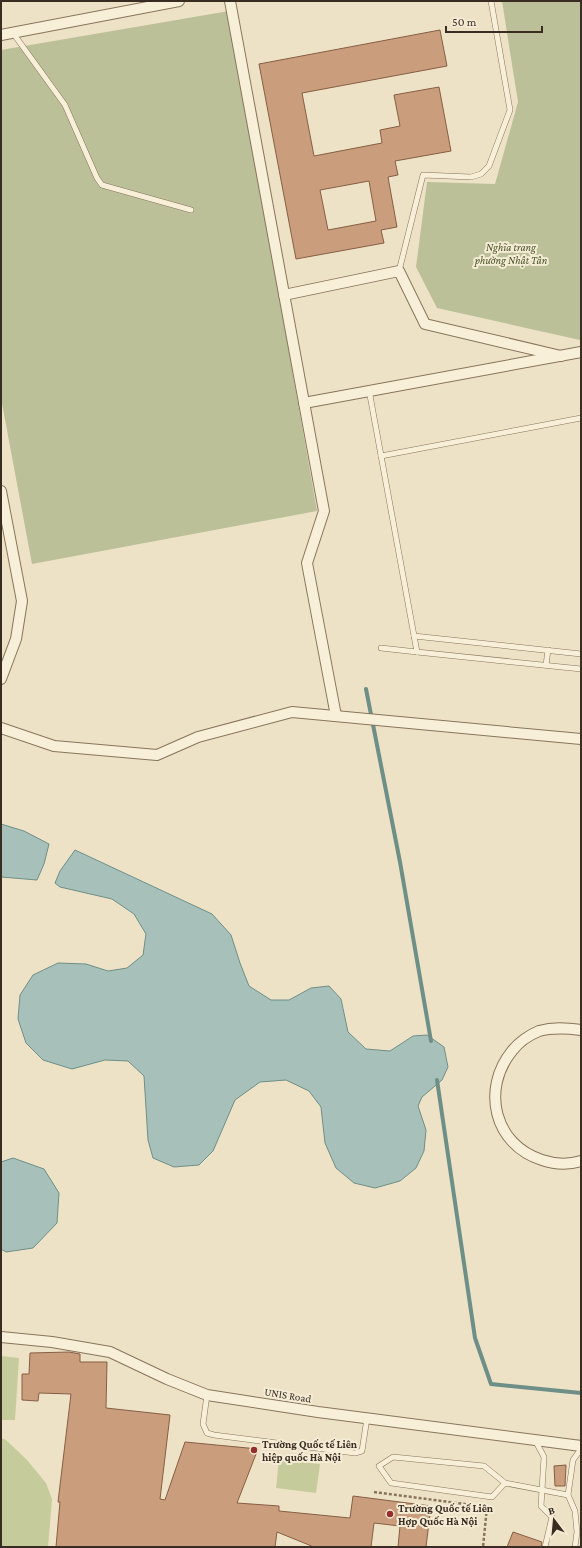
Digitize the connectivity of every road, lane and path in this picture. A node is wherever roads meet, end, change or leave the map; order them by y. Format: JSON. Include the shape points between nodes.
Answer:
{"nodes":[{"id":1,"x":179,"y":1,"type":"edge"},
{"id":2,"x":230,"y":1,"type":"edge"},
{"id":3,"x":492,"y":1,"type":"edge"},
{"id":4,"x":13,"y":33,"type":"junction"},
{"id":5,"x":1,"y":35,"type":"edge"},
{"id":6,"x":191,"y":210,"type":"dead end"},
{"id":7,"x":399,"y":271,"type":"junction"},
{"id":8,"x":284,"y":295,"type":"junction"},
{"id":9,"x":581,"y":352,"type":"edge"},
{"id":10,"x":561,"y":356,"type":"junction"},
{"id":11,"x":369,"y":390,"type":"junction"},
{"id":12,"x":304,"y":403,"type":"junction"},
{"id":13,"x":581,"y":418,"type":"edge"},
{"id":14,"x":381,"y":456,"type":"junction"},
{"id":15,"x":1,"y":491,"type":"edge"},
{"id":16,"x":414,"y":636,"type":"junction"},
{"id":17,"x":381,"y":648,"type":"dead end"},
{"id":18,"x":548,"y":650,"type":"junction"},
{"id":19,"x":417,"y":652,"type":"junction"},
{"id":20,"x":581,"y":654,"type":"edge"},
{"id":21,"x":546,"y":665,"type":"junction"},
{"id":22,"x":581,"y":669,"type":"edge"},
{"id":23,"x":1,"y":679,"type":"edge"},
{"id":24,"x":336,"y":716,"type":"junction"},
{"id":25,"x":1,"y":728,"type":"edge"},
{"id":26,"x":581,"y":739,"type":"edge"},
{"id":27,"x":581,"y":1030,"type":"edge"},
{"id":28,"x":581,"y":1161,"type":"edge"},
{"id":29,"x":1,"y":1337,"type":"edge"},
{"id":30,"x":208,"y":1395,"type":"junction"},
{"id":31,"x":367,"y":1418,"type":"junction"},
{"id":32,"x":535,"y":1440,"type":"junction"},
{"id":33,"x":581,"y":1448,"type":"edge"},
{"id":34,"x":505,"y":1483,"type":"junction"},
{"id":35,"x":542,"y":1491,"type":"junction"},
{"id":36,"x":374,"y":1492,"type":"dead end"},
{"id":37,"x":568,"y":1495,"type":"junction"},
{"id":38,"x":482,"y":1547,"type":"edge"},
{"id":39,"x":545,"y":1547,"type":"edge"},
{"id":40,"x":575,"y":1547,"type":"edge"}],
"edges":[{"from":1,"to":4,"type":"street"},
{"from":2,"to":8,"type":"street"},
{"from":3,"to":7,"type":"lane","via":[[510,110],[489,166],[481,174],[471,177],[424,175]]},
{"from":4,"to":5,"type":"street"},
{"from":4,"to":6,"type":"lane","via":[[65,105],[102,185]]},
{"from":7,"to":8,"type":"street"},
{"from":7,"to":10,"type":"street","via":[[425,324]]},
{"from":8,"to":12,"type":"street"},
{"from":9,"to":10,"type":"street"},
{"from":10,"to":11,"type":"street"},
{"from":11,"to":12,"type":"street"},
{"from":11,"to":14,"type":"lane"},
{"from":12,"to":24,"type":"street","via":[[324,511],[307,563]]},
{"from":13,"to":14,"type":"lane"},
{"from":14,"to":16,"type":"lane"},
{"from":15,"to":23,"type":"street","via":[[22,601],[16,639]]},
{"from":16,"to":18,"type":"lane"},
{"from":16,"to":19,"type":"lane"},
{"from":17,"to":19,"type":"lane"},
{"from":18,"to":20,"type":"lane"},
{"from":18,"to":21,"type":"lane"},
{"from":19,"to":21,"type":"lane"},
{"from":21,"to":22,"type":"lane"},
{"from":24,"to":25,"type":"street","via":[[292,712],[198,737],[157,755],[54,746]]},
{"from":24,"to":26,"type":"street"},
{"from":27,"to":28,"type":"street","via":[[561,1027],[538,1032],[518,1044],[503,1062],[495,1084],[495,1107],[502,1128],[515,1145],[533,1157],[554,1163]]},
{"from":29,"to":30,"type":"street","name":"UNIS Road","via":[[110,1352]]},
{"from":30,"to":31,"type":"street","name":"UNIS Road"},
{"from":30,"to":31,"type":"lane","via":[[203,1424],[207,1433],[214,1435],[354,1453],[362,1451],[364,1446]]},
{"from":31,"to":32,"type":"street","name":"UNIS Road"},
{"from":32,"to":33,"type":"street","name":"UNIS Road"},
{"from":32,"to":35,"type":"lane","via":[[544,1457]]},
{"from":33,"to":37,"type":"lane","via":[[573,1460]]},
{"from":34,"to":34,"type":"lane","via":[[484,1466],[393,1457],[380,1466],[391,1483],[484,1496],[492,1497]]},
{"from":34,"to":35,"type":"lane"},
{"from":35,"to":37,"type":"lane"},
{"from":35,"to":39,"type":"lane","via":[[541,1506],[552,1517]]},
{"from":36,"to":38,"type":"path","via":[[487,1507]]},
{"from":37,"to":40,"type":"lane","via":[[575,1511]]}]}
